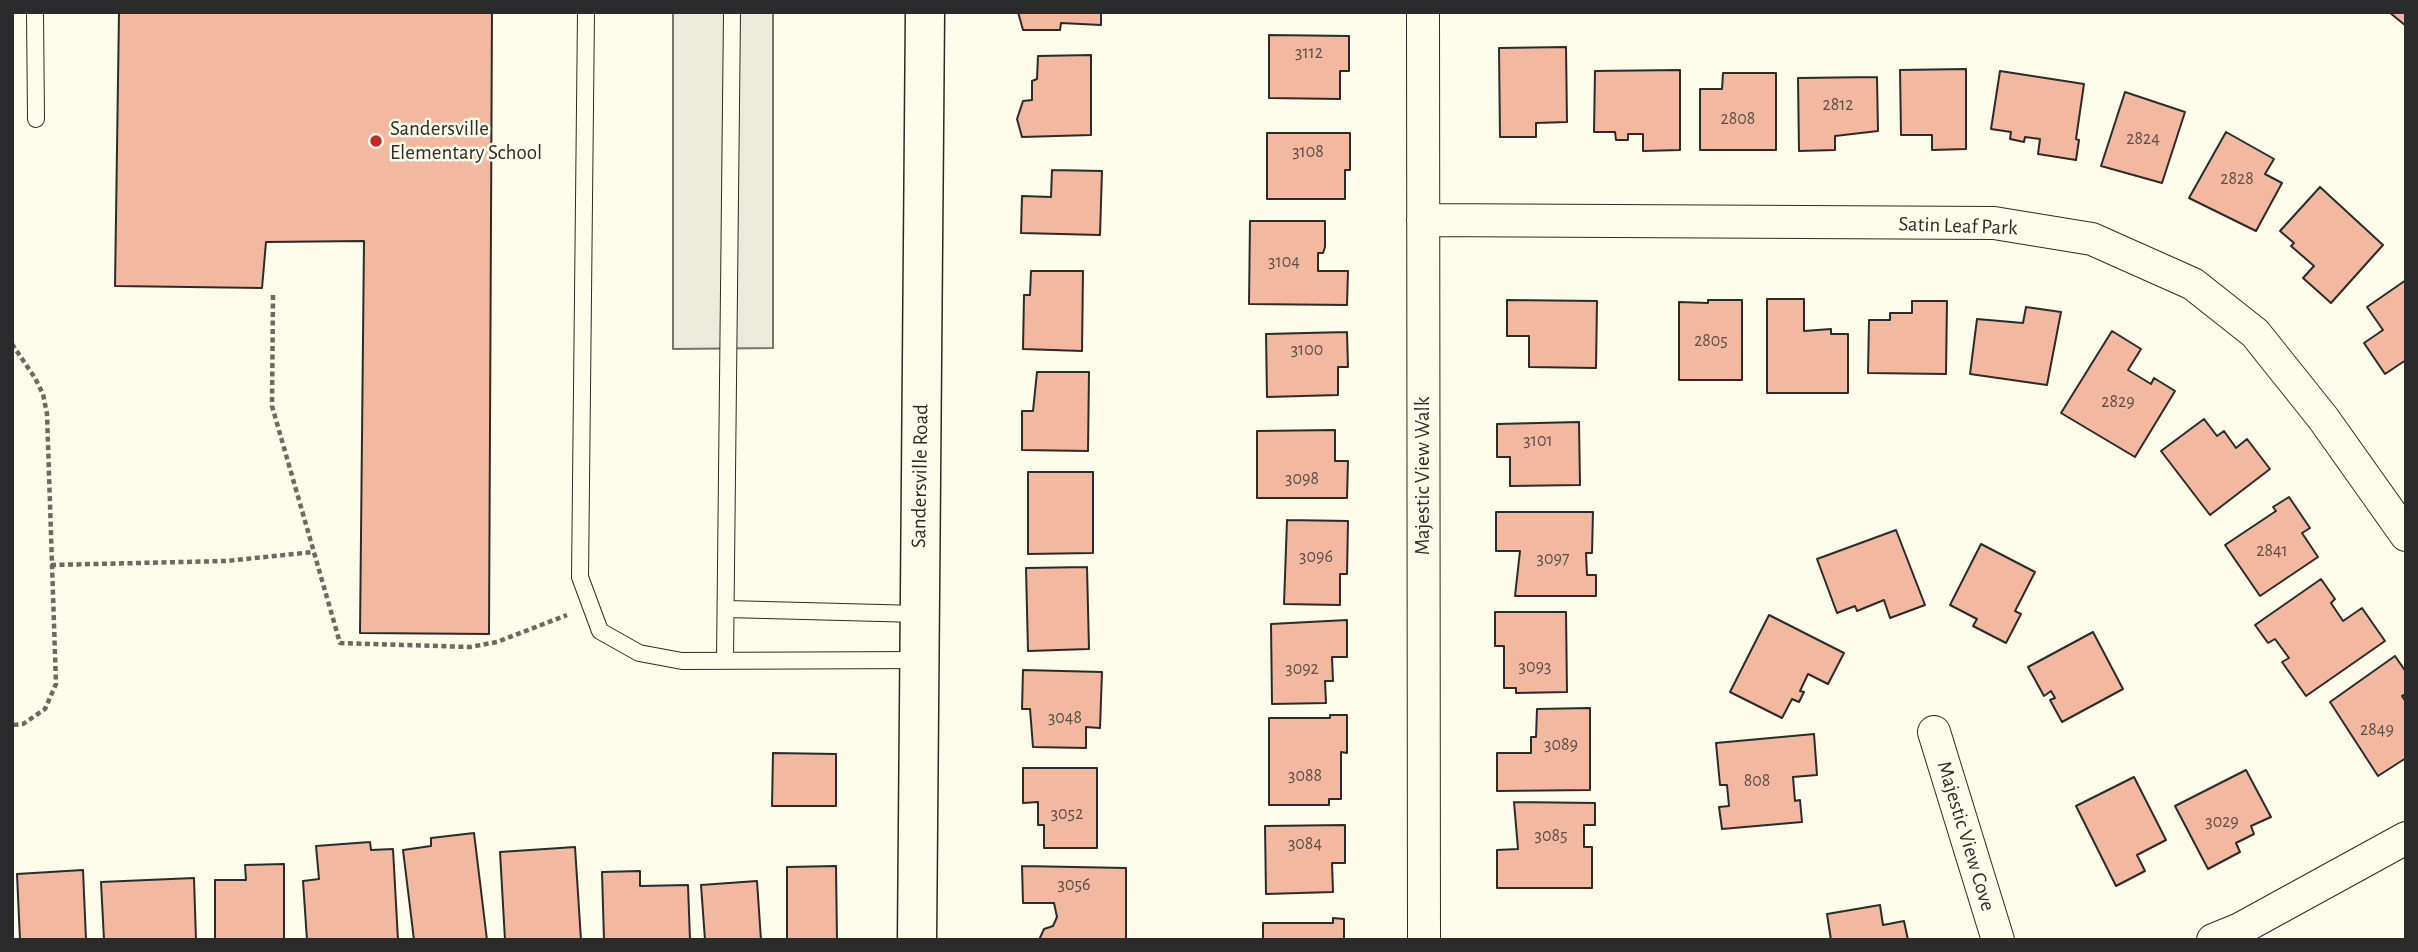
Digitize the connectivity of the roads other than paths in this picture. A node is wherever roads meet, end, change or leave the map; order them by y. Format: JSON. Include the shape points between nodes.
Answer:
{"nodes":[{"id":1,"x":36,"y":12,"type":"edge"},
{"id":2,"x":586,"y":12,"type":"edge"},
{"id":3,"x":732,"y":12,"type":"edge"},
{"id":4,"x":925,"y":12,"type":"edge"},
{"id":5,"x":1423,"y":12,"type":"edge"},
{"id":6,"x":36,"y":119,"type":"dead end"},
{"id":7,"x":1423,"y":220,"type":"junction"},
{"id":8,"x":2406,"y":535,"type":"edge"},
{"id":9,"x":727,"y":609,"type":"junction"},
{"id":10,"x":919,"y":614,"type":"junction"},
{"id":11,"x":725,"y":659,"type":"junction"},
{"id":12,"x":920,"y":660,"type":"junction"},
{"id":13,"x":1934,"y":732,"type":"dead end"},
{"id":14,"x":2406,"y":838,"type":"edge"},
{"id":15,"x":917,"y":940,"type":"edge"},
{"id":16,"x":1424,"y":940,"type":"edge"},
{"id":17,"x":1998,"y":940,"type":"edge"},
{"id":18,"x":2213,"y":940,"type":"edge"}],
"edges":[{"from":1,"to":6,"type":"lane"},
{"from":2,"to":11,"type":"lane","via":[[580,577],[600,632],[639,653],[681,662]]},
{"from":3,"to":9,"type":"lane"},
{"from":4,"to":10,"type":"street","name":"Sandersville Road"},
{"from":5,"to":7,"type":"street","name":"Majestic View Walk"},
{"from":7,"to":8,"type":"street","name":"Satin Leaf Park","via":[[1994,223],[2092,239],[2193,284],[2256,333]]},
{"from":7,"to":16,"type":"street","name":"Majestic View Walk"},
{"from":9,"to":10,"type":"lane"},
{"from":9,"to":11,"type":"lane"},
{"from":10,"to":12,"type":"street","name":"Sandersville Road"},
{"from":11,"to":12,"type":"lane"},
{"from":12,"to":15,"type":"street","name":"Sandersville Road"},
{"from":13,"to":17,"type":"street","name":"Majestic View Cove"},
{"from":14,"to":18,"type":"street"}]}
